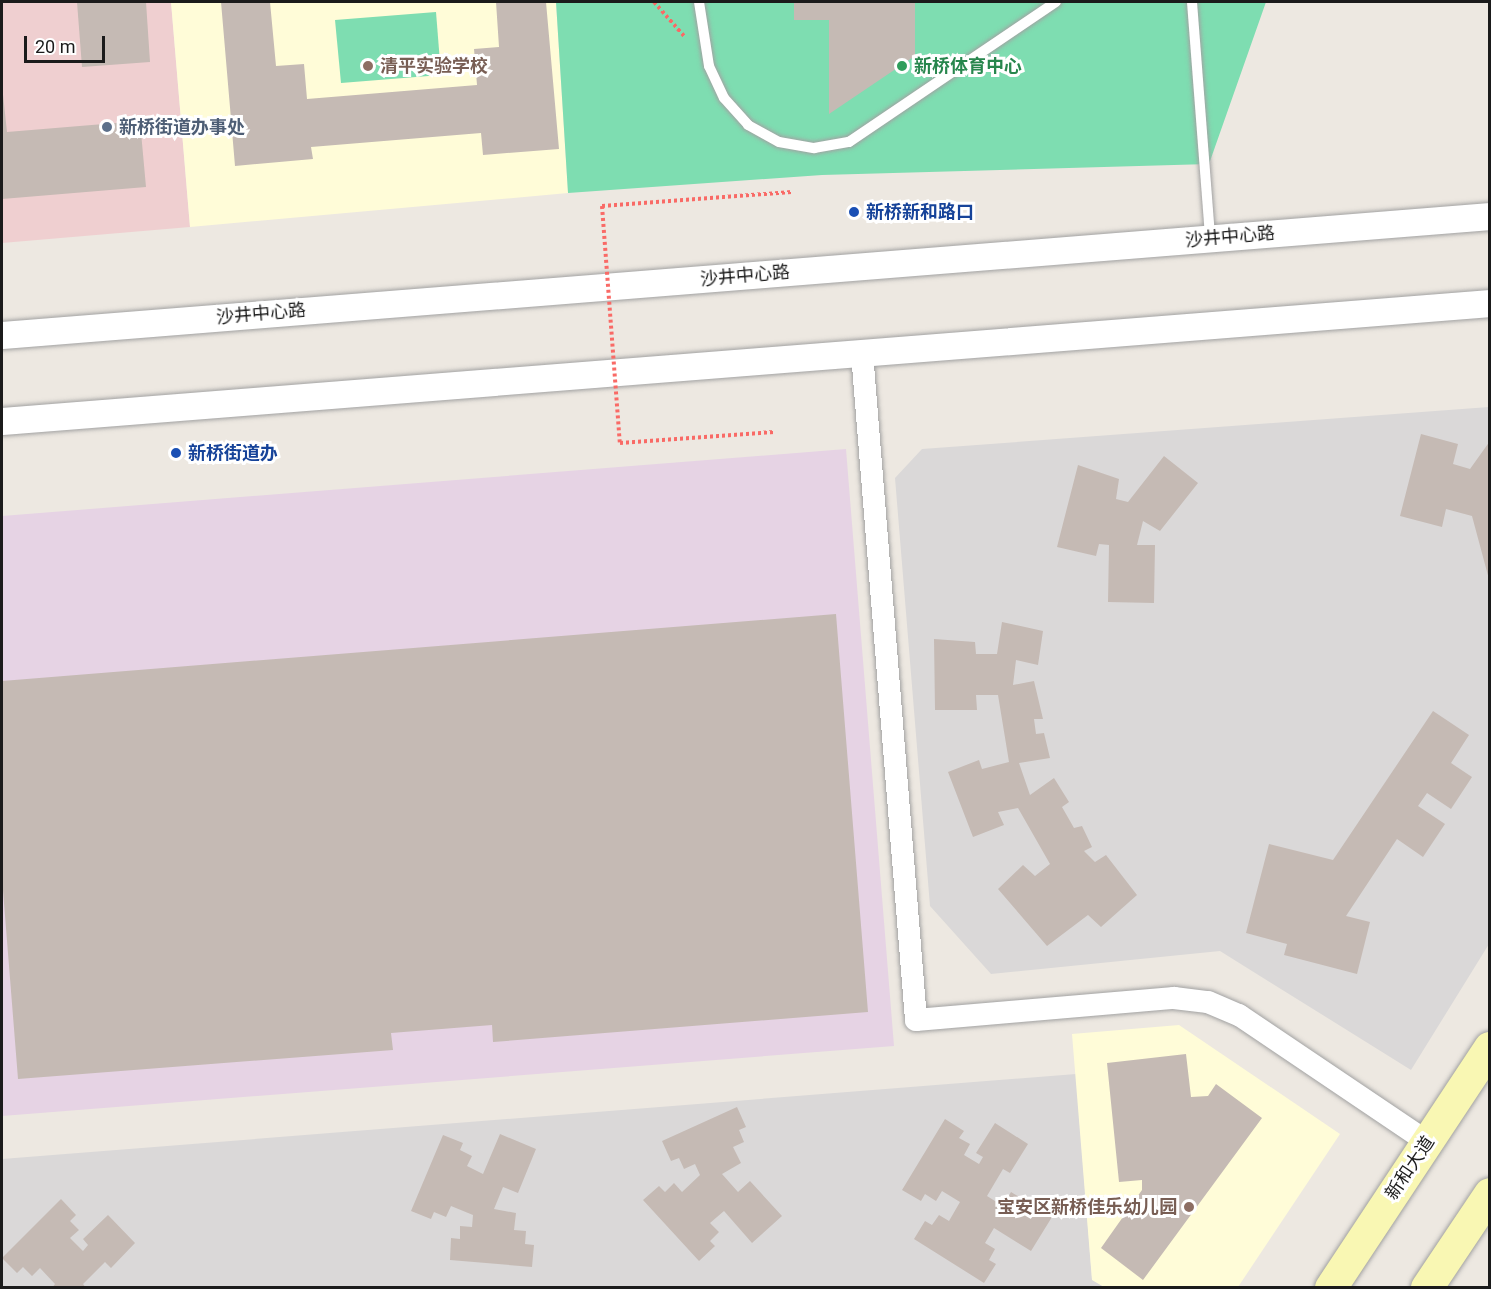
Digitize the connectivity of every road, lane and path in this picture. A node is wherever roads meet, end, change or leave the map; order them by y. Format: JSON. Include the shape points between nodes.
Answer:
{"nodes":[{"id":1,"x":654,"y":2,"type":"edge"},
{"id":2,"x":699,"y":2,"type":"edge"},
{"id":3,"x":1056,"y":2,"type":"edge"},
{"id":4,"x":1192,"y":2,"type":"edge"},
{"id":5,"x":710,"y":66,"type":"junction"},
{"id":6,"x":791,"y":192,"type":"dead end"},
{"id":7,"x":1490,"y":216,"type":"edge"},
{"id":8,"x":1210,"y":238,"type":"junction"},
{"id":9,"x":1490,"y":303,"type":"edge"},
{"id":10,"x":2,"y":335,"type":"edge"},
{"id":11,"x":862,"y":353,"type":"junction"},
{"id":12,"x":2,"y":421,"type":"edge"},
{"id":13,"x":775,"y":432,"type":"dead end"},
{"id":14,"x":1490,"y":1048,"type":"edge"},
{"id":15,"x":1427,"y":1142,"type":"junction"},
{"id":16,"x":1490,"y":1194,"type":"edge"},
{"id":17,"x":1331,"y":1287,"type":"edge"},
{"id":18,"x":1427,"y":1287,"type":"edge"}],
"edges":[{"from":1,"to":5,"type":"path"},
{"from":2,"to":5,"type":"lane"},
{"from":3,"to":5,"type":"lane","via":[[849,142],[814,148],[779,142],[758,130],[724,98]]},
{"from":4,"to":8,"type":"lane"},
{"from":6,"to":13,"type":"path","bridge":true,"via":[[602,206],[620,443]]},
{"from":7,"to":8,"type":"street","name":"沙井中心路"},
{"from":8,"to":10,"type":"street","name":"沙井中心路"},
{"from":9,"to":11,"type":"street"},
{"from":11,"to":12,"type":"street"},
{"from":11,"to":15,"type":"street","via":[[916,1020],[1174,998],[1208,1002],[1239,1015]]},
{"from":14,"to":15,"type":"main road","name":"新和大道"},
{"from":15,"to":17,"type":"main road","name":"新和大道"},
{"from":16,"to":18,"type":"main road"}]}
